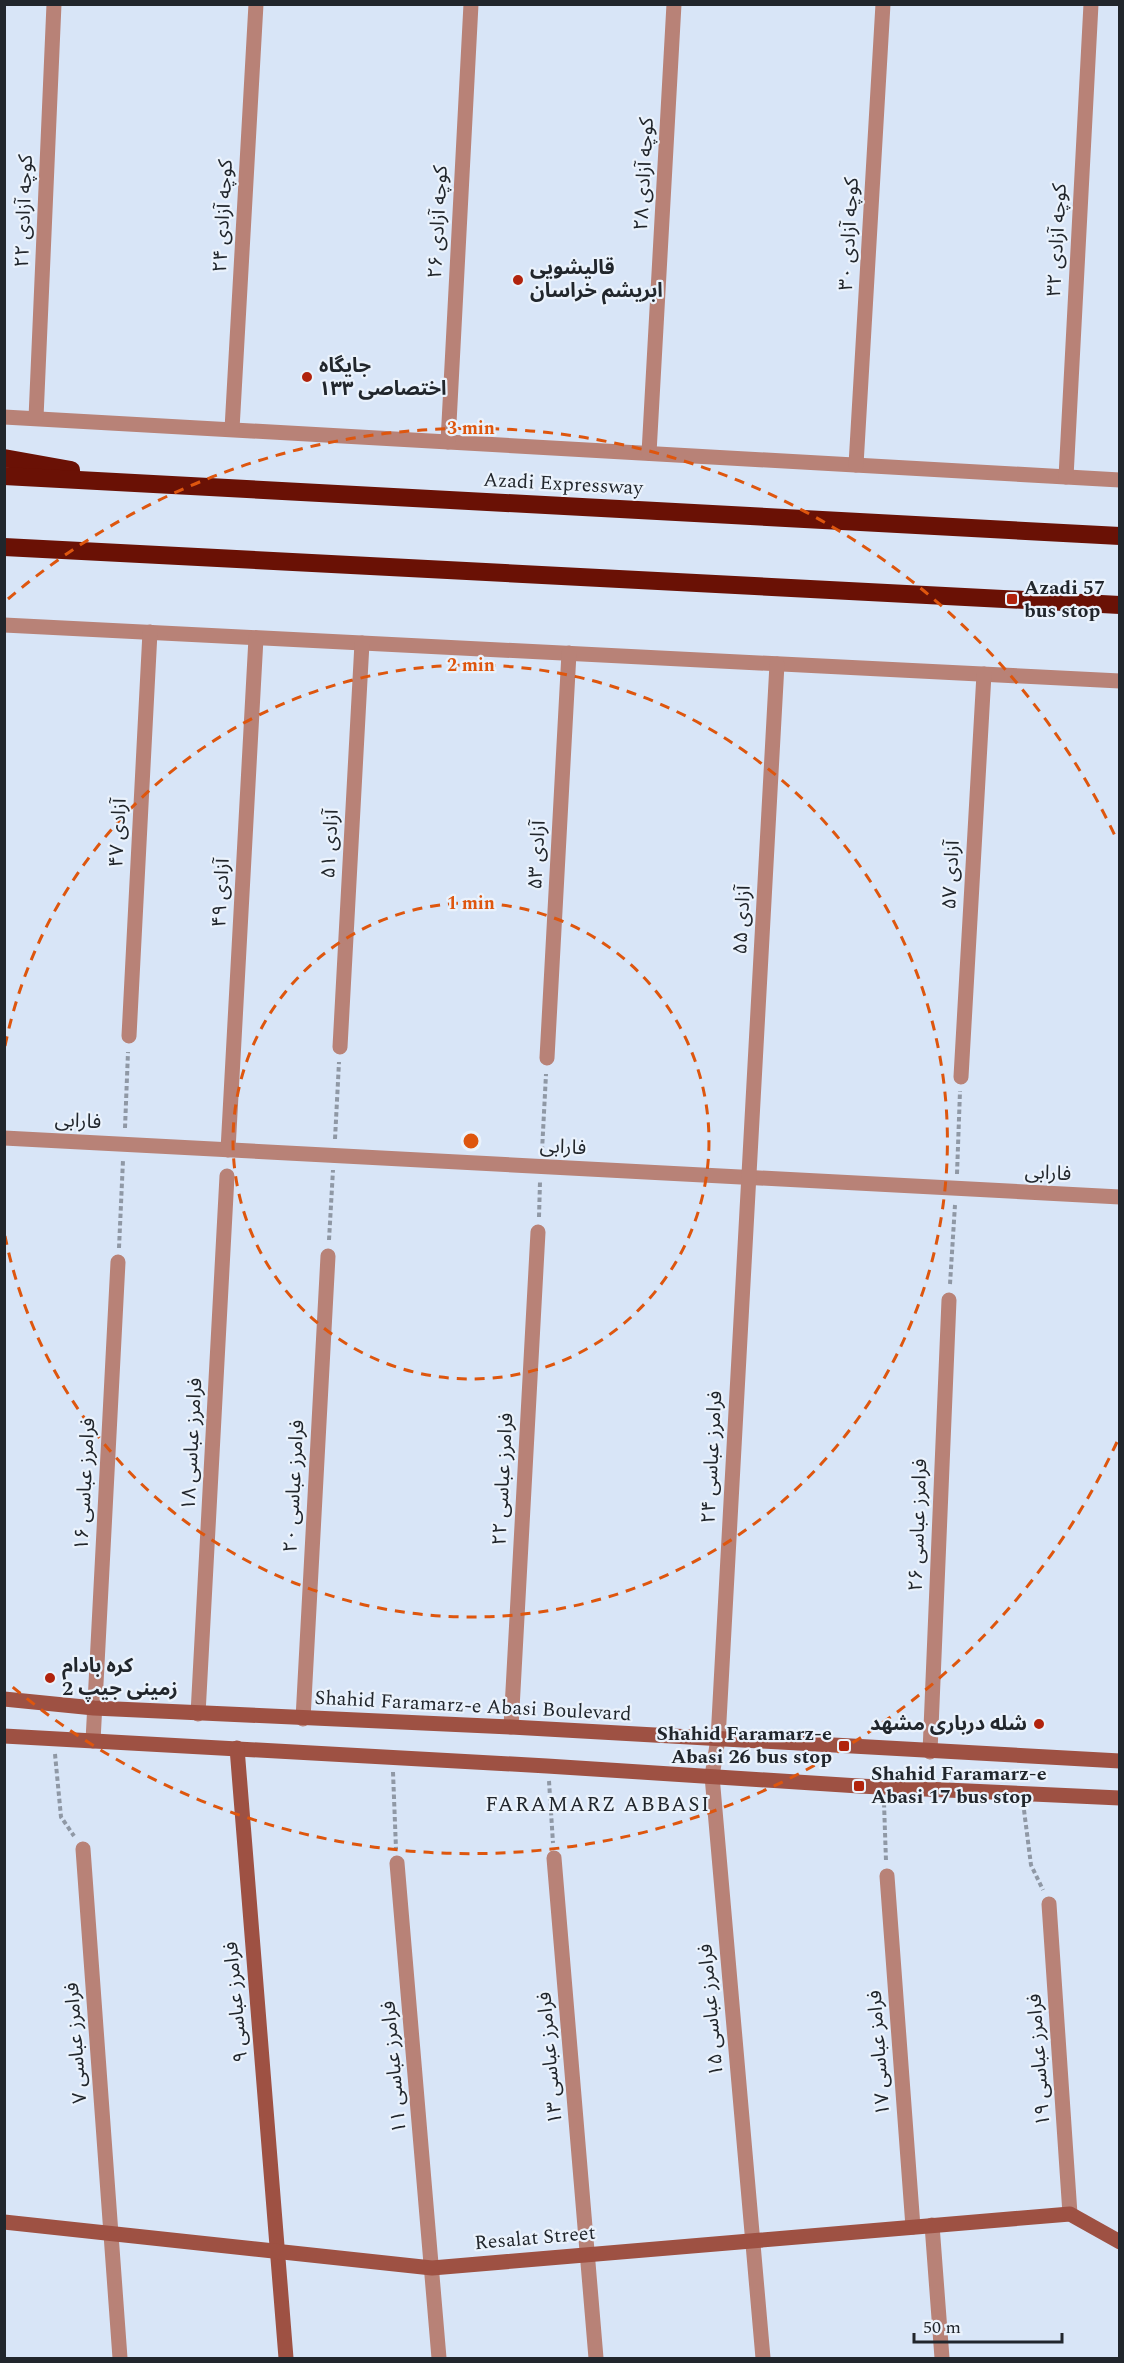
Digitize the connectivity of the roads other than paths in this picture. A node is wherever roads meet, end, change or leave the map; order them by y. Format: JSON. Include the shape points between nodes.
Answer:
{"nodes":[{"id":1,"x":54,"y":4,"type":"edge"},
{"id":2,"x":256,"y":4,"type":"edge"},
{"id":3,"x":471,"y":4,"type":"edge"},
{"id":4,"x":674,"y":4,"type":"edge"},
{"id":5,"x":883,"y":4,"type":"edge"},
{"id":6,"x":1091,"y":4,"type":"edge"},
{"id":7,"x":4,"y":417,"type":"edge"},
{"id":8,"x":36,"y":418,"type":"junction"},
{"id":9,"x":232,"y":429,"type":"junction"},
{"id":10,"x":448,"y":442,"type":"junction"},
{"id":11,"x":649,"y":453,"type":"junction"},
{"id":12,"x":4,"y":458,"type":"edge"},
{"id":13,"x":856,"y":465,"type":"junction"},
{"id":14,"x":4,"y":476,"type":"edge"},
{"id":15,"x":1066,"y":477,"type":"junction"},
{"id":16,"x":1119,"y":480,"type":"edge"},
{"id":17,"x":147,"y":484,"type":"junction"},
{"id":18,"x":1119,"y":536,"type":"edge"},
{"id":19,"x":4,"y":547,"type":"edge"},
{"id":20,"x":1119,"y":605,"type":"edge"},
{"id":21,"x":4,"y":625,"type":"edge"},
{"id":22,"x":150,"y":632,"type":"junction"},
{"id":23,"x":256,"y":638,"type":"junction"},
{"id":24,"x":362,"y":643,"type":"junction"},
{"id":25,"x":569,"y":653,"type":"junction"},
{"id":26,"x":777,"y":664,"type":"junction"},
{"id":27,"x":984,"y":674,"type":"junction"},
{"id":28,"x":1119,"y":681,"type":"edge"},
{"id":29,"x":129,"y":1036,"type":"dead end"},
{"id":30,"x":340,"y":1047,"type":"dead end"},
{"id":31,"x":547,"y":1058,"type":"road end"},
{"id":32,"x":961,"y":1077,"type":"dead end"},
{"id":33,"x":4,"y":1138,"type":"edge"},
{"id":34,"x":228,"y":1150,"type":"junction"},
{"id":35,"x":227,"y":1176,"type":"dead end"},
{"id":36,"x":749,"y":1178,"type":"junction"},
{"id":37,"x":1119,"y":1197,"type":"edge"},
{"id":38,"x":538,"y":1232,"type":"road end"},
{"id":39,"x":328,"y":1256,"type":"dead end"},
{"id":40,"x":118,"y":1262,"type":"dead end"},
{"id":41,"x":949,"y":1300,"type":"dead end"},
{"id":42,"x":4,"y":1699,"type":"edge"},
{"id":43,"x":94,"y":1708,"type":"junction"},
{"id":44,"x":198,"y":1714,"type":"junction"},
{"id":45,"x":303,"y":1719,"type":"junction"},
{"id":46,"x":511,"y":1727,"type":"junction"},
{"id":47,"x":4,"y":1736,"type":"edge"},
{"id":48,"x":718,"y":1739,"type":"junction"},
{"id":49,"x":93,"y":1741,"type":"junction"},
{"id":50,"x":237,"y":1748,"type":"junction"},
{"id":51,"x":930,"y":1752,"type":"junction"},
{"id":52,"x":1119,"y":1761,"type":"edge"},
{"id":53,"x":712,"y":1776,"type":"junction"},
{"id":54,"x":1119,"y":1798,"type":"edge"},
{"id":55,"x":83,"y":1849,"type":"road end"},
{"id":56,"x":554,"y":1858,"type":"road end"},
{"id":57,"x":397,"y":1863,"type":"road end"},
{"id":58,"x":887,"y":1876,"type":"road end"},
{"id":59,"x":1050,"y":1904,"type":"road end"},
{"id":60,"x":1070,"y":2214,"type":"junction"},
{"id":61,"x":4,"y":2222,"type":"edge"},
{"id":62,"x":932,"y":2225,"type":"junction"},
{"id":63,"x":913,"y":2227,"type":"junction"},
{"id":64,"x":111,"y":2234,"type":"junction"},
{"id":65,"x":753,"y":2241,"type":"junction"},
{"id":66,"x":1119,"y":2242,"type":"edge"},
{"id":67,"x":277,"y":2251,"type":"junction"},
{"id":68,"x":588,"y":2255,"type":"junction"},
{"id":69,"x":432,"y":2268,"type":"junction"},
{"id":70,"x":120,"y":2358,"type":"edge"},
{"id":71,"x":286,"y":2358,"type":"edge"},
{"id":72,"x":439,"y":2358,"type":"edge"},
{"id":73,"x":596,"y":2358,"type":"edge"},
{"id":74,"x":763,"y":2358,"type":"edge"},
{"id":75,"x":942,"y":2358,"type":"edge"}],
"edges":[{"from":1,"to":8,"type":"street","name":"کوچه آزادی ۲۲"},
{"from":2,"to":9,"type":"street","name":"کوچه آزادی ۲۴"},
{"from":3,"to":10,"type":"street","name":"کوچه آزادی ۲۶"},
{"from":4,"to":11,"type":"street","name":"کوچه آزادی ۲۸"},
{"from":5,"to":13,"type":"street","name":"کوچه آزادی ۳۰"},
{"from":6,"to":15,"type":"street","name":"کوچه آزادی ۳۲"},
{"from":7,"to":8,"type":"street"},
{"from":8,"to":9,"type":"street"},
{"from":9,"to":10,"type":"street"},
{"from":10,"to":11,"type":"street"},
{"from":11,"to":13,"type":"street"},
{"from":12,"to":17,"type":"highway"},
{"from":13,"to":15,"type":"street"},
{"from":14,"to":17,"type":"highway","name":"Azadi Expressway"},
{"from":15,"to":16,"type":"street"},
{"from":17,"to":18,"type":"highway","name":"Azadi Expressway"},
{"from":19,"to":20,"type":"highway"},
{"from":21,"to":22,"type":"street"},
{"from":22,"to":23,"type":"street"},
{"from":22,"to":29,"type":"street","name":"۴۷ آزادی"},
{"from":23,"to":24,"type":"street"},
{"from":23,"to":34,"type":"street","name":"۴۹ آزادی"},
{"from":24,"to":25,"type":"street"},
{"from":24,"to":30,"type":"street","name":"۵۱ آزادی"},
{"from":25,"to":26,"type":"street"},
{"from":25,"to":31,"type":"street","name":"۵۳ آزادی"},
{"from":26,"to":27,"type":"street"},
{"from":26,"to":36,"type":"street","name":"آزادی ۵۵"},
{"from":27,"to":28,"type":"street"},
{"from":27,"to":32,"type":"street","name":"آزادی ۵۷"},
{"from":33,"to":34,"type":"street","name":"فارابی"},
{"from":34,"to":36,"type":"street","name":"فارابی"},
{"from":35,"to":44,"type":"street","name":"فرامرز عباسی ۱۸"},
{"from":36,"to":37,"type":"street","name":"فارابی"},
{"from":36,"to":48,"type":"street","name":"فرامرز عباسی ۲۴"},
{"from":38,"to":46,"type":"street","name":"فرامرز عباسی ۲۲"},
{"from":39,"to":45,"type":"street","name":"فرامرز عباسی ۲۰"},
{"from":40,"to":43,"type":"street","name":"فرامرز عباسی ۱۶"},
{"from":41,"to":51,"type":"street","name":"فرامرز عباسی ۲۶"},
{"from":42,"to":43,"type":"main road","name":"Shahid Faramarz-e Abasi Boulevard"},
{"from":43,"to":44,"type":"main road","name":"Shahid Faramarz-e Abasi Boulevard"},
{"from":43,"to":49,"type":"street","name":"فرامرز عباسی ۱۶"},
{"from":44,"to":45,"type":"main road","name":"Shahid Faramarz-e Abasi Boulevard"},
{"from":45,"to":46,"type":"main road","name":"Shahid Faramarz-e Abasi Boulevard"},
{"from":46,"to":48,"type":"main road","name":"Shahid Faramarz-e Abasi Boulevard"},
{"from":47,"to":49,"type":"main road"},
{"from":48,"to":51,"type":"main road","name":"Shahid Faramarz-e Abasi Boulevard"},
{"from":48,"to":53,"type":"street","name":"فرامرز عباسی ۲۴"},
{"from":49,"to":50,"type":"main road"},
{"from":50,"to":53,"type":"main road"},
{"from":50,"to":67,"type":"main road","name":"فرامرز عباسی ۹"},
{"from":51,"to":52,"type":"main road","name":"Shahid Faramarz-e Abasi Boulevard"},
{"from":53,"to":54,"type":"main road"},
{"from":53,"to":65,"type":"street","name":"فرامرز عباسی ۱۵"},
{"from":55,"to":64,"type":"street","name":"فرامرز عباسی ۷"},
{"from":56,"to":68,"type":"street","name":"فرامرز عباسی ۱۳"},
{"from":57,"to":69,"type":"street","name":"فرامرز عباسی ۱۱"},
{"from":58,"to":63,"type":"street","name":"فرامز عباسی ۱۷"},
{"from":59,"to":60,"type":"street","name":"فرامرز عباسی ۱۹"},
{"from":60,"to":62,"type":"main road","name":"Resalat Street"},
{"from":60,"to":66,"type":"main road"},
{"from":61,"to":64,"type":"main road","name":"Resalat Street"},
{"from":62,"to":63,"type":"main road","name":"Resalat Street"},
{"from":62,"to":75,"type":"street"},
{"from":63,"to":65,"type":"main road","name":"Resalat Street"},
{"from":64,"to":67,"type":"main road","name":"Resalat Street"},
{"from":64,"to":70,"type":"street","name":"فرامرز عباسی ۷"},
{"from":65,"to":68,"type":"main road","name":"Resalat Street"},
{"from":65,"to":74,"type":"street","name":"فرامرز عباسی ۱۵"},
{"from":67,"to":69,"type":"main road","name":"Resalat Street"},
{"from":67,"to":71,"type":"main road","name":"فرامرز عباسی ۹"},
{"from":68,"to":69,"type":"main road","name":"Resalat Street"},
{"from":68,"to":73,"type":"street","name":"فرامرز عباسی ۱۳"},
{"from":69,"to":72,"type":"street","name":"فرامرز عباسی ۱۱"}]}
